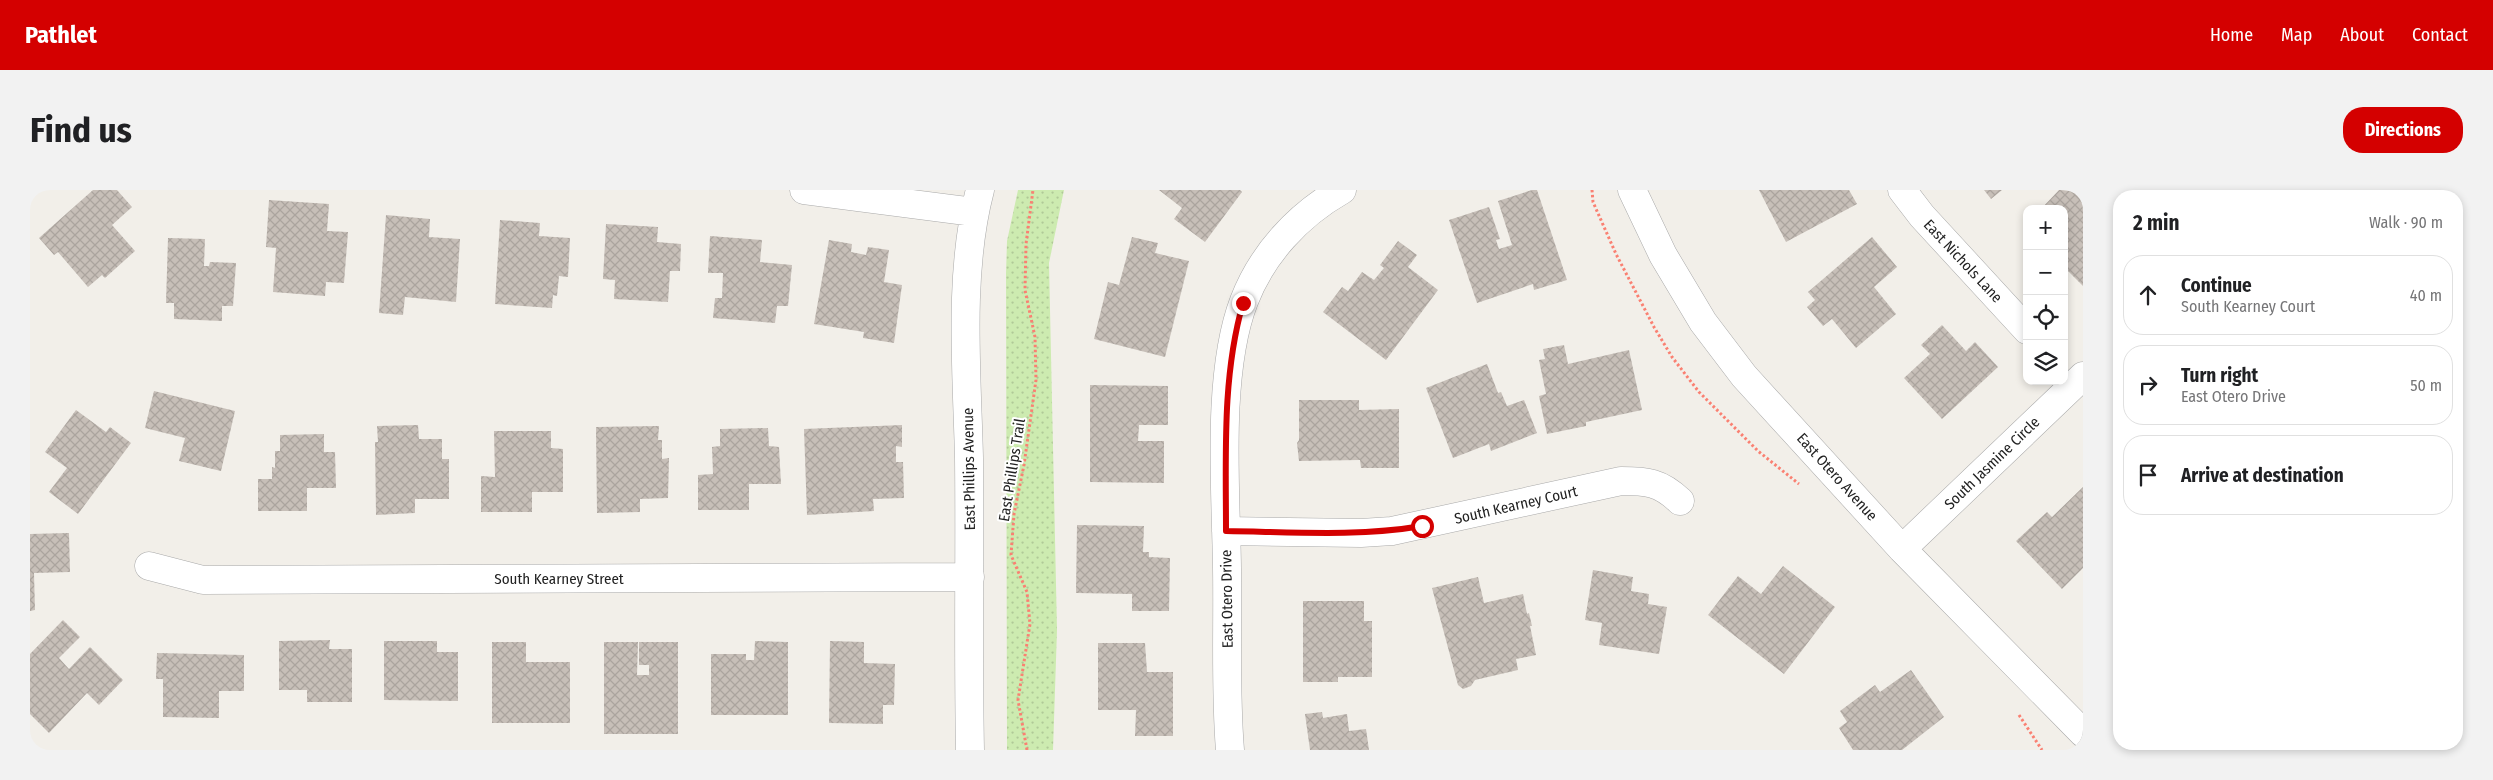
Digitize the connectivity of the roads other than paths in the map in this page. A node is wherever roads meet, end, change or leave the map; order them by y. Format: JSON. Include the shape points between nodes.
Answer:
{"nodes":[{"id":1,"x":804,"y":190,"type":"edge"},
{"id":2,"x":1342,"y":190,"type":"edge"},
{"id":3,"x":1632,"y":190,"type":"edge"},
{"id":4,"x":1902,"y":190,"type":"edge"},
{"id":5,"x":977,"y":201,"type":"edge"},
{"id":6,"x":2023,"y":326,"type":"edge"},
{"id":7,"x":2075,"y":376,"type":"edge"},
{"id":8,"x":1680,"y":501,"type":"dead end"},
{"id":9,"x":1226,"y":531,"type":"junction"},
{"id":10,"x":1902,"y":549,"type":"junction"},
{"id":11,"x":149,"y":566,"type":"dead end"},
{"id":12,"x":970,"y":577,"type":"junction"},
{"id":13,"x":2083,"y":733,"type":"edge"},
{"id":14,"x":970,"y":750,"type":"edge"},
{"id":15,"x":1230,"y":750,"type":"edge"}],
"edges":[{"from":1,"to":5,"type":"street"},
{"from":2,"to":9,"type":"street","name":"East Otero Drive","via":[[1292,227],[1270,253],[1243,303],[1229,377]]},
{"from":3,"to":10,"type":"street","name":"East Otero Avenue","via":[[1663,255],[1703,322],[1744,376]]},
{"from":4,"to":6,"type":"street","name":"East Nichols Lane"},
{"from":5,"to":12,"type":"street","name":"East Phillips Avenue","via":[[966,304]]},
{"from":7,"to":10,"type":"street","name":"South Jasmine Circle"},
{"from":8,"to":9,"type":"street","name":"South Kearney Court","via":[[1666,488],[1646,481],[1620,481],[1392,531]]},
{"from":9,"to":15,"type":"street","name":"East Otero Drive"},
{"from":10,"to":13,"type":"street","name":"East Otero Avenue"},
{"from":11,"to":12,"type":"street","name":"South Kearney Street","via":[[202,580]]},
{"from":12,"to":14,"type":"street","name":"East Phillips Avenue"}]}
